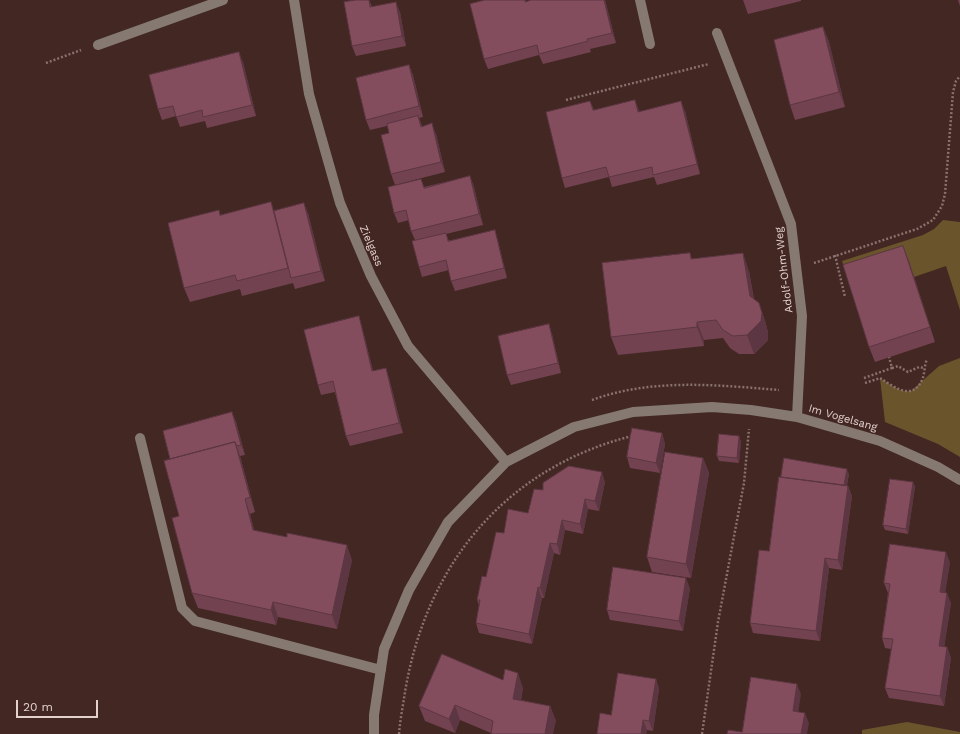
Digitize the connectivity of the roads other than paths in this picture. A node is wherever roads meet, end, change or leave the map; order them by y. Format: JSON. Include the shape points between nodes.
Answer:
{"nodes":[{"id":1,"x":223,"y":0,"type":"edge"},
{"id":2,"x":294,"y":0,"type":"edge"},
{"id":3,"x":640,"y":0,"type":"edge"},
{"id":4,"x":717,"y":33,"type":"dead end"},
{"id":5,"x":650,"y":44,"type":"dead end"},
{"id":6,"x":98,"y":45,"type":"road end"},
{"id":7,"x":797,"y":417,"type":"junction"},
{"id":8,"x":140,"y":438,"type":"dead end"},
{"id":9,"x":506,"y":462,"type":"junction"},
{"id":10,"x":960,"y":480,"type":"edge"},
{"id":11,"x":381,"y":670,"type":"junction"},
{"id":12,"x":374,"y":734,"type":"edge"}],
"edges":[{"from":1,"to":6,"type":"street"},
{"from":2,"to":9,"type":"street","name":"Zielgass","via":[[309,94],[340,203],[370,276],[408,346]]},
{"from":3,"to":5,"type":"street"},
{"from":4,"to":7,"type":"street","name":"Adolf-Ohm-Weg","via":[[791,224],[802,316]]},
{"from":7,"to":9,"type":"street","name":"Im Vogelsang","via":[[712,407],[633,412],[574,427]]},
{"from":7,"to":10,"type":"street","name":"Im Vogelsang","via":[[880,441],[938,467]]},
{"from":8,"to":11,"type":"street","via":[[182,608],[195,621]]},
{"from":9,"to":11,"type":"street","name":"Im Vogelsang","via":[[448,522],[409,590],[384,649]]},
{"from":11,"to":12,"type":"street","name":"Im Vogelsang","via":[[374,715]]}]}
